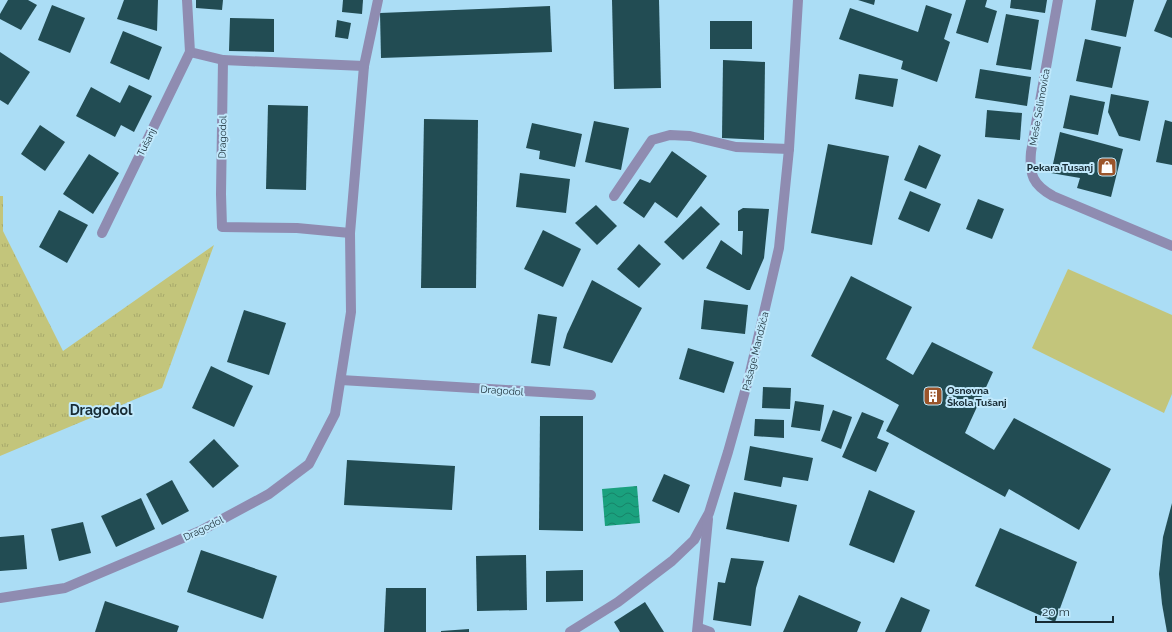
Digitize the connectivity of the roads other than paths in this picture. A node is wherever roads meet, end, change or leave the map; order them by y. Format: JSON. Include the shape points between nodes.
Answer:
{"nodes":[{"id":1,"x":187,"y":0,"type":"edge"},
{"id":2,"x":378,"y":0,"type":"edge"},
{"id":3,"x":798,"y":0,"type":"edge"},
{"id":4,"x":1058,"y":0,"type":"edge"},
{"id":5,"x":190,"y":52,"type":"junction"},
{"id":6,"x":223,"y":60,"type":"junction"},
{"id":7,"x":364,"y":66,"type":"junction"},
{"id":8,"x":789,"y":149,"type":"junction"},
{"id":9,"x":614,"y":196,"type":"dead end"},
{"id":10,"x":102,"y":233,"type":"dead end"},
{"id":11,"x":350,"y":233,"type":"junction"},
{"id":12,"x":1172,"y":246,"type":"edge"},
{"id":13,"x":341,"y":380,"type":"junction"},
{"id":14,"x":591,"y":395,"type":"dead end"},
{"id":15,"x":709,"y":513,"type":"junction"},
{"id":16,"x":0,"y":598,"type":"edge"},
{"id":17,"x":698,"y":630,"type":"edge"},
{"id":18,"x":570,"y":632,"type":"edge"},
{"id":19,"x":710,"y":632,"type":"edge"}],
"edges":[{"from":1,"to":5,"type":"street","name":"Tušanj"},
{"from":2,"to":7,"type":"street","name":"Dragodol"},
{"from":3,"to":8,"type":"street","name":"Pašage Mandžića"},
{"from":4,"to":12,"type":"street","name":"Meše Selimovića","via":[[1030,166],[1034,179],[1040,188],[1053,196]]},
{"from":5,"to":6,"type":"street"},
{"from":5,"to":10,"type":"street","name":"Tušanj"},
{"from":6,"to":7,"type":"street"},
{"from":6,"to":11,"type":"street","name":"Dragodol","via":[[222,227],[297,228]]},
{"from":7,"to":11,"type":"street","name":"Dragodol"},
{"from":8,"to":9,"type":"street","via":[[736,147],[690,136],[670,135],[652,140]]},
{"from":8,"to":15,"type":"street","name":"Pašage Mandžića","via":[[775,269],[745,392]]},
{"from":11,"to":13,"type":"street","name":"Dragodol","via":[[351,312]]},
{"from":13,"to":14,"type":"street","name":"Dragodol"},
{"from":13,"to":16,"type":"street","name":"Dragodol","via":[[335,414],[309,464],[269,494],[202,530],[66,588]]},
{"from":15,"to":17,"type":"street"},
{"from":15,"to":18,"type":"street","name":"Pašage Mandžića","via":[[694,540],[672,561],[618,602]]},
{"from":17,"to":19,"type":"street"}]}
